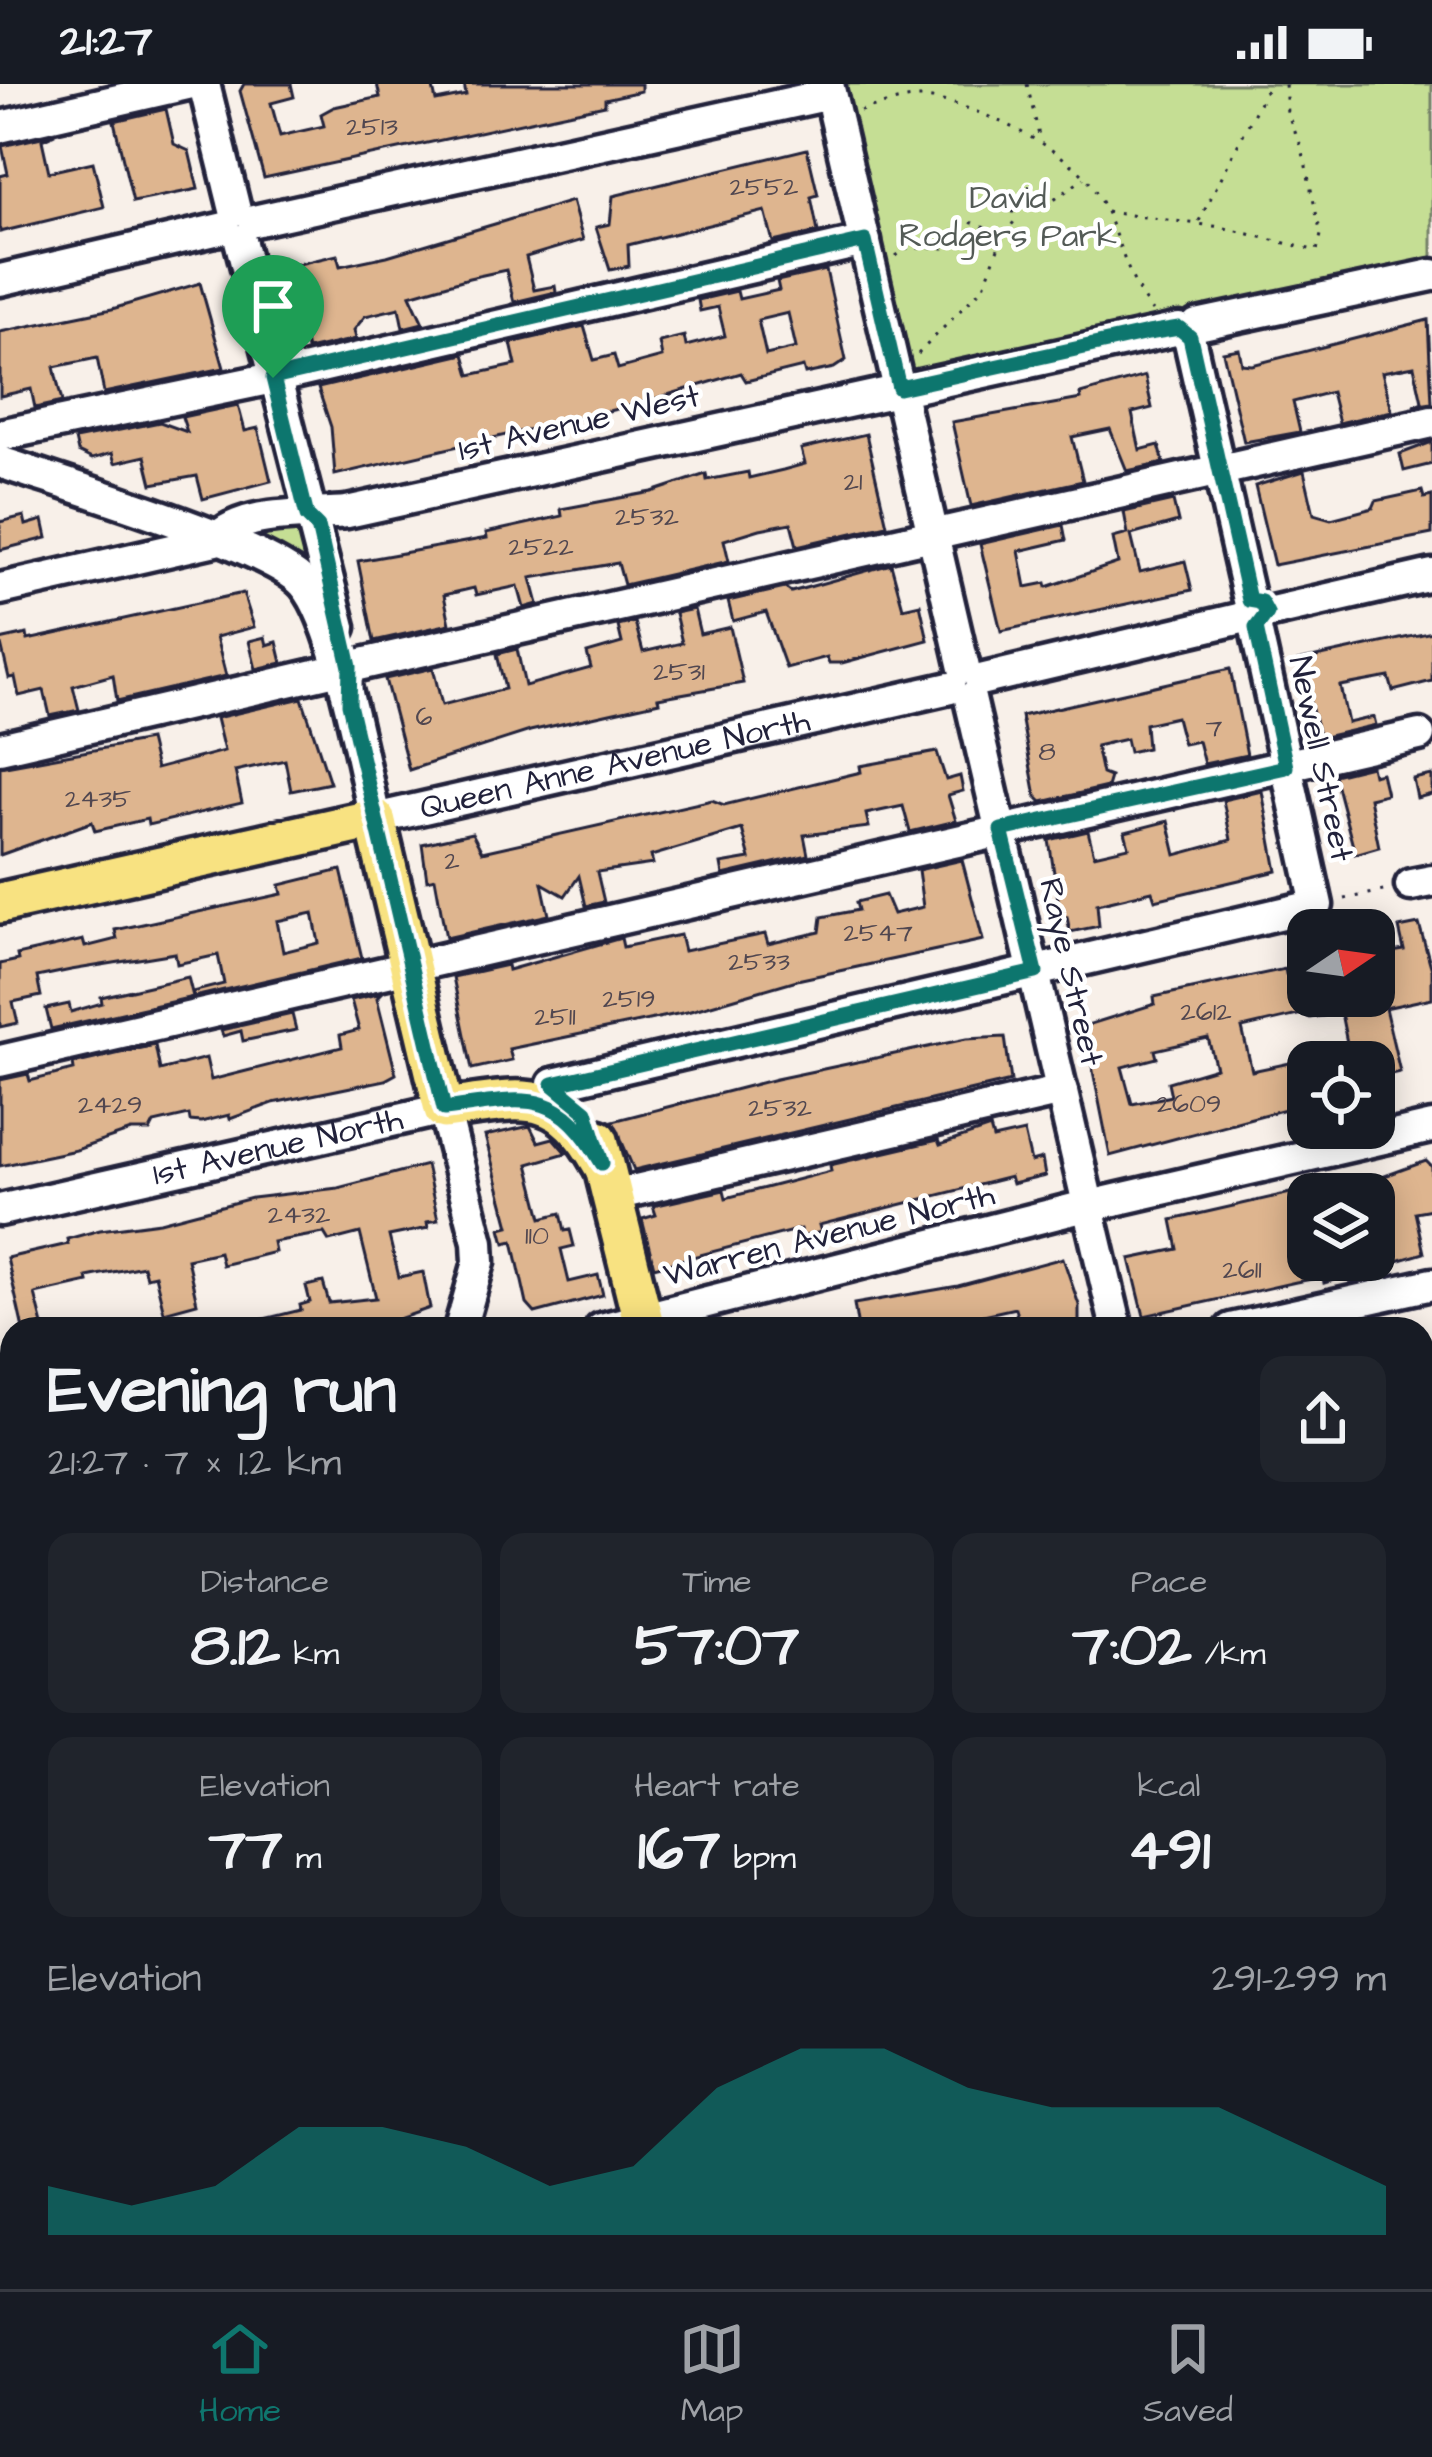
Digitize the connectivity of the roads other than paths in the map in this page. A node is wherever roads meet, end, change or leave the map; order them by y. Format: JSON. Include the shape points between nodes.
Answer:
{"nodes":[{"id":1,"x":188,"y":84,"type":"edge"},
{"id":2,"x":204,"y":84,"type":"edge"},
{"id":3,"x":835,"y":98,"type":"edge"},
{"id":4,"x":0,"y":127,"type":"edge"},
{"id":5,"x":238,"y":225,"type":"junction"},
{"id":6,"x":865,"y":241,"type":"junction"},
{"id":7,"x":1432,"y":275,"type":"edge"},
{"id":8,"x":0,"y":280,"type":"edge"},
{"id":9,"x":1180,"y":327,"type":"junction"},
{"id":10,"x":273,"y":378,"type":"junction"},
{"id":11,"x":899,"y":388,"type":"junction"},
{"id":12,"x":1432,"y":422,"type":"edge"},
{"id":13,"x":0,"y":435,"type":"edge"},
{"id":14,"x":0,"y":462,"type":"edge"},
{"id":15,"x":1220,"y":471,"type":"junction"},
{"id":16,"x":307,"y":516,"type":"junction"},
{"id":17,"x":934,"y":534,"type":"junction"},
{"id":18,"x":215,"y":539,"type":"junction"},
{"id":19,"x":1432,"y":575,"type":"edge"},
{"id":20,"x":0,"y":590,"type":"edge"},
{"id":21,"x":1252,"y":615,"type":"junction"},
{"id":22,"x":343,"y":668,"type":"junction"},
{"id":23,"x":966,"y":683,"type":"junction"},
{"id":24,"x":1419,"y":735,"type":"dead end"},
{"id":25,"x":0,"y":748,"type":"edge"},
{"id":26,"x":1286,"y":767,"type":"junction"},
{"id":27,"x":375,"y":819,"type":"junction"},
{"id":28,"x":1001,"y":830,"type":"junction"},
{"id":29,"x":0,"y":904,"type":"edge"},
{"id":30,"x":1036,"y":972,"type":"junction"},
{"id":31,"x":414,"y":984,"type":"junction"},
{"id":32,"x":0,"y":1060,"type":"edge"},
{"id":33,"x":553,"y":1084,"type":"junction"},
{"id":34,"x":1062,"y":1091,"type":"junction"},
{"id":35,"x":444,"y":1109,"type":"junction"},
{"id":36,"x":1432,"y":1127,"type":"edge"},
{"id":37,"x":606,"y":1179,"type":"junction"},
{"id":38,"x":1088,"y":1206,"type":"junction"},
{"id":39,"x":0,"y":1210,"type":"edge"},
{"id":40,"x":1432,"y":1284,"type":"edge"},
{"id":41,"x":463,"y":1317,"type":"edge"},
{"id":42,"x":641,"y":1317,"type":"edge"},
{"id":43,"x":673,"y":1317,"type":"edge"},
{"id":44,"x":1114,"y":1317,"type":"edge"},
{"id":45,"x":1285,"y":1317,"type":"edge"}],
"edges":[{"from":1,"to":4,"type":"street"},
{"from":2,"to":5,"type":"street"},
{"from":3,"to":5,"type":"street"},
{"from":3,"to":6,"type":"street","name":"Raye Street"},
{"from":5,"to":8,"type":"street"},
{"from":5,"to":10,"type":"street"},
{"from":6,"to":10,"type":"street"},
{"from":6,"to":11,"type":"street","name":"Raye Street"},
{"from":7,"to":9,"type":"street","name":"1st Avenue West"},
{"from":9,"to":11,"type":"street","name":"1st Avenue West"},
{"from":9,"to":15,"type":"street","name":"Newell Street"},
{"from":10,"to":13,"type":"street"},
{"from":10,"to":16,"type":"street"},
{"from":11,"to":16,"type":"street","name":"1st Avenue West"},
{"from":11,"to":17,"type":"street","name":"Raye Street"},
{"from":12,"to":15,"type":"street"},
{"from":14,"to":18,"type":"street"},
{"from":15,"to":17,"type":"street"},
{"from":15,"to":21,"type":"street","name":"Newell Street"},
{"from":16,"to":18,"type":"street","name":"1st Avenue West","via":[[224,530]]},
{"from":16,"to":22,"type":"street","via":[[318,527]]},
{"from":17,"to":22,"type":"street"},
{"from":17,"to":23,"type":"street","name":"Raye Street"},
{"from":18,"to":20,"type":"street","name":"1st Avenue West"},
{"from":18,"to":22,"type":"street","via":[[256,552],[304,584]]},
{"from":19,"to":21,"type":"street","name":"Queen Anne Avenue North"},
{"from":21,"to":23,"type":"street","name":"Queen Anne Avenue North"},
{"from":21,"to":26,"type":"street","name":"Newell Street"},
{"from":22,"to":25,"type":"street"},
{"from":22,"to":27,"type":"street"},
{"from":23,"to":27,"type":"street","name":"Queen Anne Avenue North"},
{"from":23,"to":28,"type":"street","name":"Raye Street"},
{"from":24,"to":26,"type":"street"},
{"from":26,"to":28,"type":"street"},
{"from":26,"to":30,"type":"street","name":"Newell Street","via":[[1330,902]]},
{"from":27,"to":29,"type":"main road","name":"Queen Anne Avenue North"},
{"from":27,"to":31,"type":"main road"},
{"from":28,"to":30,"type":"street","name":"Raye Street"},
{"from":28,"to":31,"type":"street"},
{"from":30,"to":33,"type":"street"},
{"from":30,"to":34,"type":"street","name":"Raye Street"},
{"from":31,"to":32,"type":"street"},
{"from":31,"to":33,"type":"main road","via":[[460,1077],[475,1085]]},
{"from":31,"to":35,"type":"main road"},
{"from":33,"to":37,"type":"main road","via":[[586,1111]]},
{"from":34,"to":37,"type":"street"},
{"from":34,"to":38,"type":"street","name":"Raye Street"},
{"from":35,"to":37,"type":"main road","name":"1st Avenue North","via":[[520,1099],[552,1105],[575,1121]]},
{"from":35,"to":39,"type":"street","name":"1st Avenue North"},
{"from":35,"to":41,"type":"street","via":[[478,1242]]},
{"from":36,"to":38,"type":"street","name":"Warren Avenue North"},
{"from":37,"to":42,"type":"main road"},
{"from":38,"to":43,"type":"street","name":"Warren Avenue North"},
{"from":38,"to":44,"type":"street","name":"Raye Street"},
{"from":40,"to":45,"type":"street"}]}
